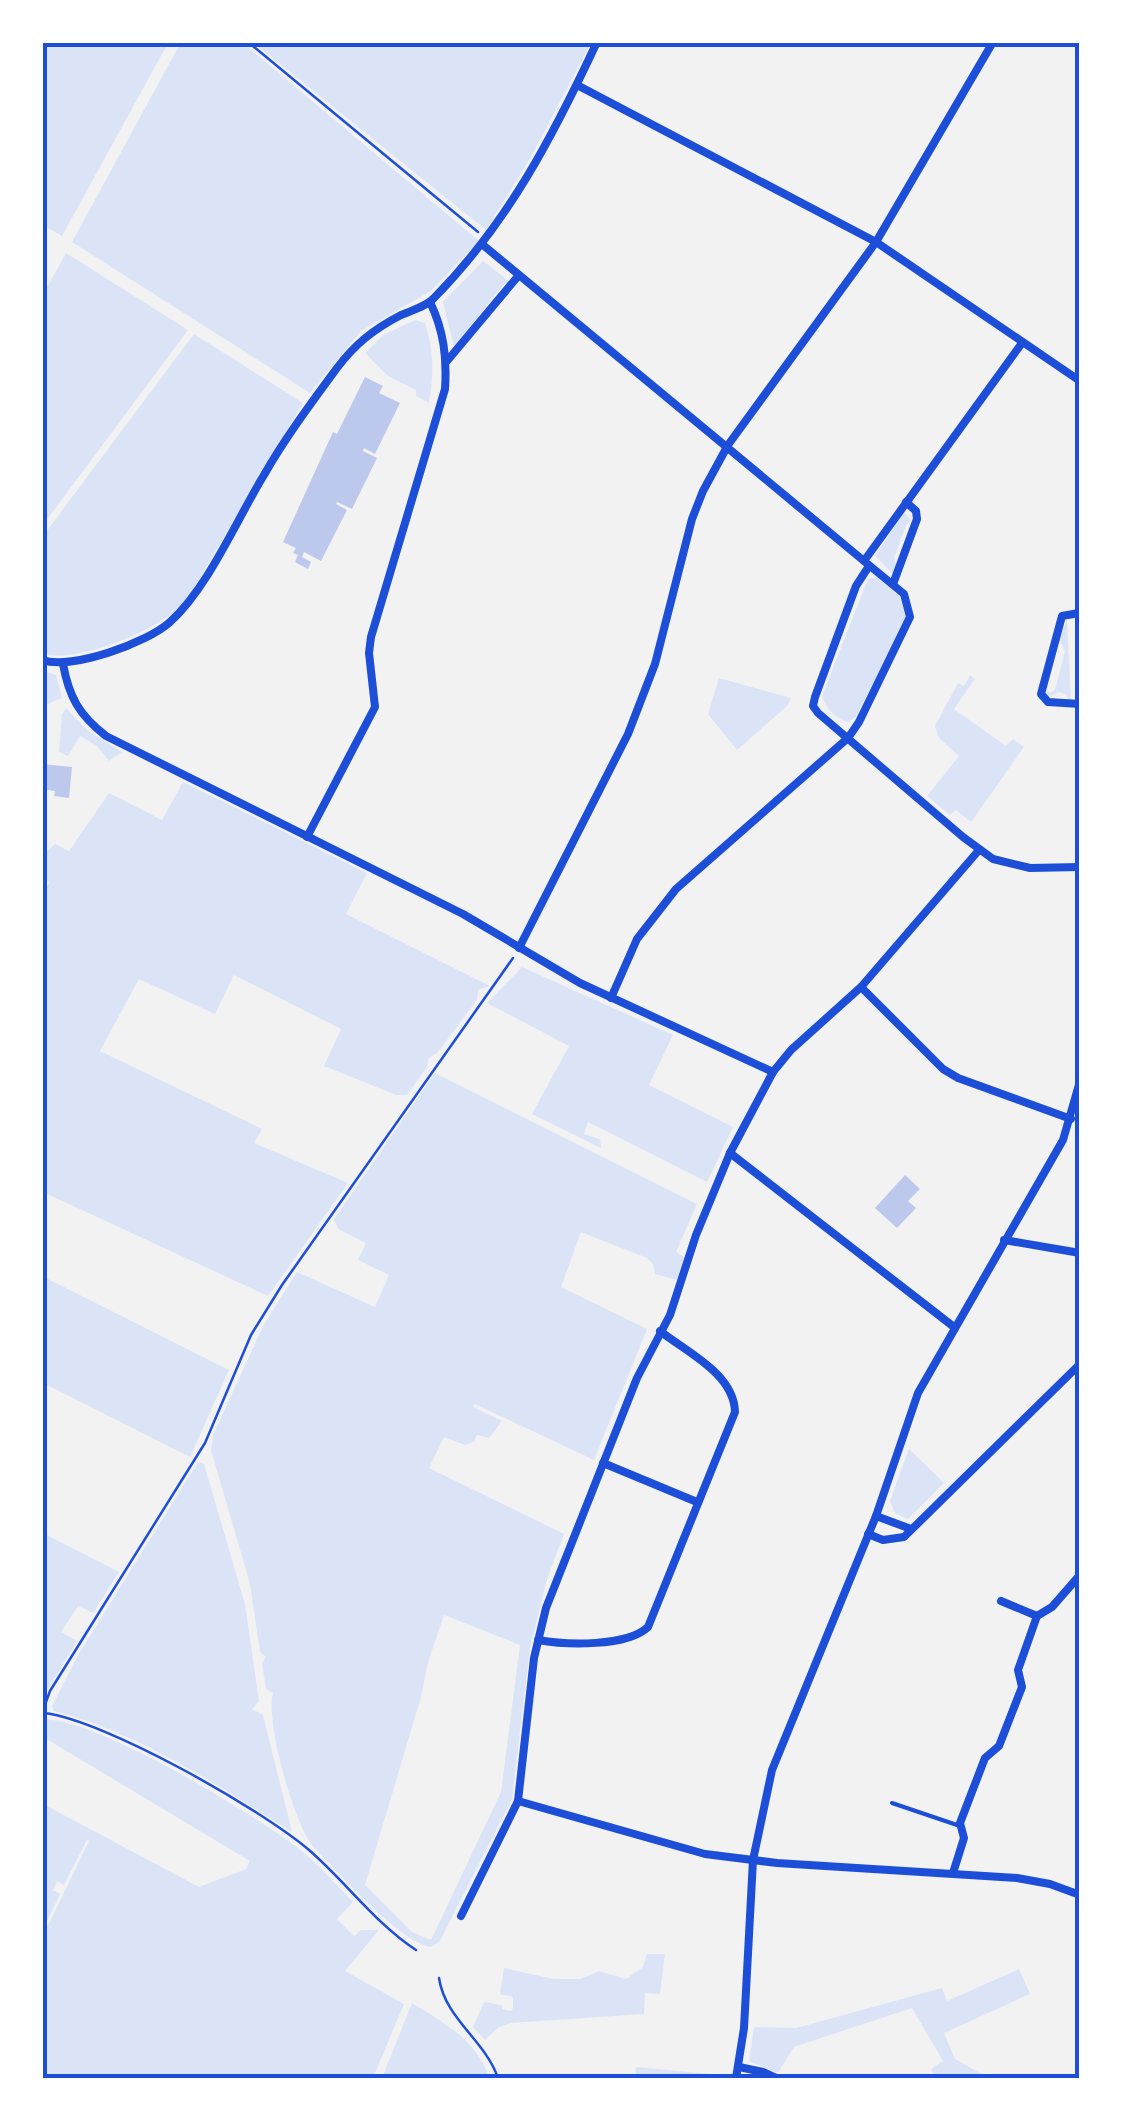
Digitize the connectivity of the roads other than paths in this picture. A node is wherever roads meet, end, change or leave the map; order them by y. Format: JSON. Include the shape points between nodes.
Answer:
{"nodes":[{"id":1,"x":598,"y":42,"type":"edge"},
{"id":2,"x":993,"y":42,"type":"edge"},
{"id":3,"x":578,"y":85,"type":"junction"},
{"id":4,"x":485,"y":242,"type":"junction"},
{"id":5,"x":876,"y":242,"type":"junction"},
{"id":6,"x":519,"y":275,"type":"junction"},
{"id":7,"x":430,"y":302,"type":"junction"},
{"id":8,"x":1022,"y":343,"type":"junction"},
{"id":9,"x":447,"y":362,"type":"junction"},
{"id":10,"x":1080,"y":381,"type":"edge"},
{"id":11,"x":728,"y":445,"type":"junction"},
{"id":12,"x":906,"y":502,"type":"junction"},
{"id":13,"x":867,"y":563,"type":"junction"},
{"id":14,"x":893,"y":584,"type":"junction"},
{"id":15,"x":1079,"y":612,"type":"edge"},
{"id":16,"x":42,"y":660,"type":"edge"},
{"id":17,"x":63,"y":664,"type":"junction"},
{"id":18,"x":1080,"y":676,"type":"edge"},
{"id":19,"x":1080,"y":704,"type":"edge"},
{"id":20,"x":848,"y":738,"type":"junction"},
{"id":21,"x":307,"y":837,"type":"junction"},
{"id":22,"x":979,"y":850,"type":"junction"},
{"id":23,"x":1080,"y":867,"type":"edge"},
{"id":24,"x":519,"y":948,"type":"junction"},
{"id":25,"x":861,"y":987,"type":"junction"},
{"id":26,"x":611,"y":998,"type":"junction"},
{"id":27,"x":773,"y":1072,"type":"junction"},
{"id":28,"x":1080,"y":1081,"type":"edge"},
{"id":29,"x":1071,"y":1119,"type":"junction"},
{"id":30,"x":730,"y":1153,"type":"junction"},
{"id":31,"x":1004,"y":1240,"type":"junction"},
{"id":32,"x":1080,"y":1253,"type":"edge"},
{"id":33,"x":954,"y":1327,"type":"junction"},
{"id":34,"x":660,"y":1332,"type":"junction"},
{"id":35,"x":1080,"y":1364,"type":"edge"},
{"id":36,"x":603,"y":1464,"type":"junction"},
{"id":37,"x":698,"y":1502,"type":"junction"},
{"id":38,"x":876,"y":1516,"type":"junction"},
{"id":39,"x":911,"y":1529,"type":"junction"},
{"id":40,"x":868,"y":1534,"type":"junction"},
{"id":41,"x":1080,"y":1575,"type":"edge"},
{"id":42,"x":1001,"y":1601,"type":"dead end"},
{"id":43,"x":1038,"y":1616,"type":"junction"},
{"id":44,"x":538,"y":1640,"type":"junction"},
{"id":45,"x":518,"y":1801,"type":"junction"},
{"id":46,"x":892,"y":1802,"type":"dead end"},
{"id":47,"x":960,"y":1826,"type":"junction"},
{"id":48,"x":753,"y":1860,"type":"junction"},
{"id":49,"x":953,"y":1873,"type":"junction"},
{"id":50,"x":1080,"y":1895,"type":"edge"},
{"id":51,"x":461,"y":1916,"type":"dead end"},
{"id":52,"x":739,"y":2067,"type":"junction"},
{"id":53,"x":736,"y":2078,"type":"edge"},
{"id":54,"x":776,"y":2078,"type":"edge"}],
"edges":[{"from":1,"to":3,"type":"street"},
{"from":2,"to":5,"type":"street"},
{"from":3,"to":4,"type":"street","via":[[546,150]]},
{"from":3,"to":5,"type":"street"},
{"from":4,"to":6,"type":"street"},
{"from":4,"to":7,"type":"street"},
{"from":5,"to":8,"type":"street"},
{"from":5,"to":11,"type":"street"},
{"from":6,"to":9,"type":"street"},
{"from":6,"to":11,"type":"street"},
{"from":7,"to":9,"type":"street"},
{"from":7,"to":17,"type":"street","via":[[360,340],[339,365],[180,612],[156,633]]},
{"from":8,"to":10,"type":"street"},
{"from":8,"to":12,"type":"street"},
{"from":9,"to":21,"type":"street","via":[[445,390],[371,637],[375,706]]},
{"from":11,"to":13,"type":"street"},
{"from":11,"to":24,"type":"street","via":[[692,519],[628,734]]},
{"from":12,"to":13,"type":"street"},
{"from":12,"to":14,"type":"street","via":[[917,520]]},
{"from":13,"to":14,"type":"street"},
{"from":13,"to":20,"type":"street","via":[[814,706]]},
{"from":14,"to":20,"type":"street","via":[[904,594],[910,617]]},
{"from":15,"to":18,"type":"main road"},
{"from":15,"to":19,"type":"street","via":[[1062,616],[1040,694],[1048,702]]},
{"from":16,"to":17,"type":"street"},
{"from":17,"to":21,"type":"street","via":[[74,704],[106,736]]},
{"from":20,"to":22,"type":"street"},
{"from":20,"to":26,"type":"street","via":[[676,888],[638,939]]},
{"from":21,"to":24,"type":"street"},
{"from":22,"to":23,"type":"street","via":[[1030,868]]},
{"from":22,"to":25,"type":"street"},
{"from":24,"to":26,"type":"street"},
{"from":25,"to":27,"type":"street"},
{"from":25,"to":29,"type":"street","via":[[943,1069]]},
{"from":26,"to":27,"type":"street"},
{"from":27,"to":30,"type":"street"},
{"from":28,"to":29,"type":"street"},
{"from":29,"to":31,"type":"street"},
{"from":30,"to":33,"type":"street"},
{"from":30,"to":34,"type":"street"},
{"from":31,"to":32,"type":"street"},
{"from":31,"to":33,"type":"street"},
{"from":33,"to":38,"type":"street","via":[[918,1393]]},
{"from":34,"to":36,"type":"street"},
{"from":34,"to":37,"type":"street","via":[[728,1383],[734,1397]]},
{"from":35,"to":39,"type":"street"},
{"from":36,"to":37,"type":"street"},
{"from":36,"to":44,"type":"street"},
{"from":37,"to":44,"type":"street","via":[[645,1630],[625,1640]]},
{"from":38,"to":39,"type":"street"},
{"from":38,"to":40,"type":"street"},
{"from":39,"to":40,"type":"street","via":[[894,1541]]},
{"from":40,"to":48,"type":"street","via":[[772,1770]]},
{"from":41,"to":43,"type":"street"},
{"from":42,"to":43,"type":"street"},
{"from":43,"to":47,"type":"street","via":[[1018,1670],[1022,1686],[999,1746],[984,1758]]},
{"from":44,"to":45,"type":"street"},
{"from":45,"to":48,"type":"street","via":[[705,1854]]},
{"from":45,"to":51,"type":"street"},
{"from":46,"to":47,"type":"lane"},
{"from":47,"to":49,"type":"street","via":[[964,1838]]},
{"from":48,"to":49,"type":"street"},
{"from":48,"to":52,"type":"street"},
{"from":49,"to":50,"type":"street","via":[[1026,1879]]},
{"from":52,"to":53,"type":"street"},
{"from":52,"to":54,"type":"street"}]}
